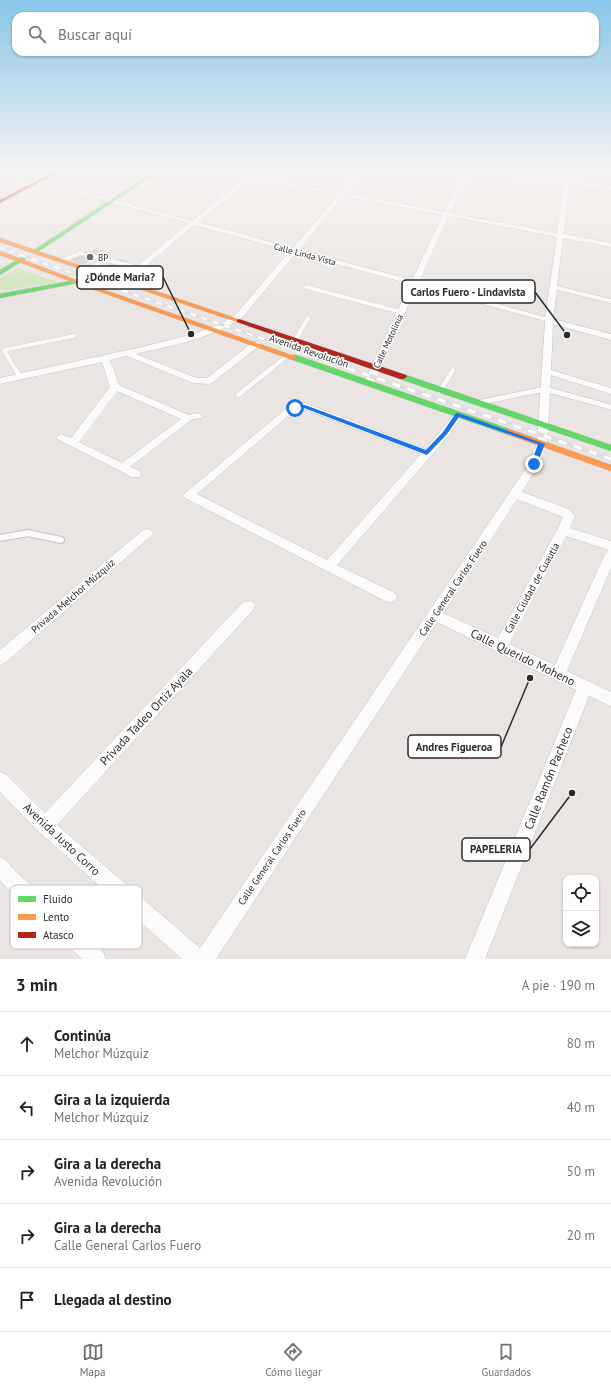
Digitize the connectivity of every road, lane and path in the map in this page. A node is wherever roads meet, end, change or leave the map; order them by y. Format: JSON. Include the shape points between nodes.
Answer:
{"nodes":[{"id":1,"x":446,"y":213,"type":"edge"},
{"id":2,"x":92,"y":214,"type":"edge"},
{"id":3,"x":159,"y":214,"type":"edge"},
{"id":4,"x":204,"y":214,"type":"edge"},
{"id":5,"x":325,"y":214,"type":"edge"},
{"id":6,"x":450,"y":214,"type":"edge"},
{"id":7,"x":564,"y":214,"type":"edge"},
{"id":8,"x":193,"y":223,"type":"junction"},
{"id":9,"x":561,"y":235,"type":"junction"},
{"id":10,"x":0,"y":240,"type":"edge"},
{"id":11,"x":611,"y":245,"type":"edge"},
{"id":12,"x":294,"y":251,"type":"junction"},
{"id":13,"x":34,"y":252,"type":"junction"},
{"id":14,"x":0,"y":254,"type":"edge"},
{"id":15,"x":106,"y":260,"type":"junction"},
{"id":16,"x":20,"y":261,"type":"junction"},
{"id":17,"x":61,"y":261,"type":"junction"},
{"id":18,"x":139,"y":268,"type":"junction"},
{"id":19,"x":87,"y":270,"type":"junction"},
{"id":20,"x":0,"y":273,"type":"edge"},
{"id":21,"x":113,"y":279,"type":"junction"},
{"id":22,"x":78,"y":282,"type":"junction"},
{"id":23,"x":414,"y":283,"type":"junction"},
{"id":24,"x":306,"y":287,"type":"dead end"},
{"id":25,"x":554,"y":287,"type":"junction"},
{"id":26,"x":0,"y":296,"type":"edge"},
{"id":27,"x":611,"y":301,"type":"edge"},
{"id":28,"x":401,"y":312,"type":"junction"},
{"id":29,"x":308,"y":318,"type":"dead end"},
{"id":30,"x":234,"y":320,"type":"junction"},
{"id":31,"x":549,"y":320,"type":"junction"},
{"id":32,"x":212,"y":329,"type":"junction"},
{"id":33,"x":74,"y":336,"type":"dead end"},
{"id":34,"x":611,"y":337,"type":"edge"},
{"id":35,"x":295,"y":341,"type":"junction"},
{"id":36,"x":256,"y":344,"type":"junction"},
{"id":37,"x":2,"y":350,"type":"edge"},
{"id":38,"x":129,"y":354,"type":"junction"},
{"id":39,"x":288,"y":355,"type":"junction"},
{"id":40,"x":105,"y":359,"type":"junction"},
{"id":41,"x":375,"y":368,"type":"junction"},
{"id":42,"x":453,"y":370,"type":"dead end"},
{"id":43,"x":546,"y":371,"type":"junction"},
{"id":44,"x":20,"y":377,"type":"junction"},
{"id":45,"x":0,"y":381,"type":"edge"},
{"id":46,"x":368,"y":383,"type":"junction"},
{"id":47,"x":115,"y":387,"type":"junction"},
{"id":48,"x":545,"y":389,"type":"junction"},
{"id":49,"x":440,"y":391,"type":"junction"},
{"id":50,"x":611,"y":391,"type":"edge"},
{"id":51,"x":238,"y":395,"type":"dead end"},
{"id":52,"x":478,"y":404,"type":"junction"},
{"id":53,"x":611,"y":407,"type":"edge"},
{"id":54,"x":458,"y":415,"type":"junction"},
{"id":55,"x":198,"y":416,"type":"dead end"},
{"id":56,"x":188,"y":418,"type":"junction"},
{"id":57,"x":544,"y":426,"type":"junction"},
{"id":58,"x":60,"y":437,"type":"dead end"},
{"id":59,"x":73,"y":443,"type":"junction"},
{"id":60,"x":542,"y":444,"type":"junction"},
{"id":61,"x":611,"y":448,"type":"edge"},
{"id":62,"x":427,"y":453,"type":"junction"},
{"id":63,"x":122,"y":468,"type":"junction"},
{"id":64,"x":611,"y":468,"type":"edge"},
{"id":65,"x":136,"y":474,"type":"dead end"},
{"id":66,"x":515,"y":494,"type":"junction"},
{"id":67,"x":564,"y":529,"type":"junction"},
{"id":68,"x":147,"y":533,"type":"dead end"},
{"id":69,"x":0,"y":538,"type":"edge"},
{"id":70,"x":61,"y":540,"type":"dead end"},
{"id":71,"x":611,"y":546,"type":"edge"},
{"id":72,"x":611,"y":554,"type":"edge"},
{"id":73,"x":329,"y":566,"type":"junction"},
{"id":74,"x":390,"y":597,"type":"dead end"},
{"id":75,"x":248,"y":606,"type":"dead end"},
{"id":76,"x":435,"y":615,"type":"junction"},
{"id":77,"x":500,"y":646,"type":"junction"},
{"id":78,"x":0,"y":659,"type":"edge"},
{"id":79,"x":558,"y":674,"type":"junction"},
{"id":80,"x":585,"y":687,"type":"junction"},
{"id":81,"x":611,"y":699,"type":"edge"},
{"id":82,"x":0,"y":780,"type":"edge"},
{"id":83,"x":45,"y":826,"type":"junction"},
{"id":84,"x":2,"y":873,"type":"edge"},
{"id":85,"x":15,"y":885,"type":"edge"},
{"id":86,"x":112,"y":885,"type":"edge"},
{"id":87,"x":142,"y":911,"type":"edge"},
{"id":88,"x":85,"y":949,"type":"edge"},
{"id":89,"x":96,"y":959,"type":"edge"},
{"id":90,"x":197,"y":959,"type":"edge"},
{"id":91,"x":204,"y":959,"type":"edge"},
{"id":92,"x":475,"y":959,"type":"edge"}],
"edges":[{"from":1,"to":23,"type":"street","name":"Calle Motolinía"},
{"from":2,"to":13,"type":"main road"},
{"from":3,"to":8,"type":"street","name":"Calle Linda Vista"},
{"from":4,"to":8,"type":"street"},
{"from":5,"to":12,"type":"street"},
{"from":6,"to":9,"type":"street"},
{"from":7,"to":9,"type":"street","name":"Calle General Carlos Fuero"},
{"from":8,"to":12,"type":"street","name":"Calle Linda Vista"},
{"from":8,"to":18,"type":"street"},
{"from":9,"to":11,"type":"street"},
{"from":9,"to":25,"type":"street","name":"Calle General Carlos Fuero"},
{"from":10,"to":13,"type":"main road","name":"Avenida Revolución"},
{"from":12,"to":23,"type":"street","name":"Calle Linda Vista"},
{"from":12,"to":30,"type":"street"},
{"from":13,"to":16,"type":"main road"},
{"from":13,"to":17,"type":"main road","name":"Avenida Revolución"},
{"from":14,"to":16,"type":"main road","name":"Avenida Revolución"},
{"from":15,"to":17,"type":"lane","via":[[79,253]]},
{"from":15,"to":18,"type":"lane"},
{"from":15,"to":19,"type":"lane"},
{"from":16,"to":20,"type":"main road"},
{"from":16,"to":22,"type":"main road","name":"Avenida Revolución"},
{"from":17,"to":19,"type":"main road","name":"Avenida Revolución"},
{"from":18,"to":21,"type":"street","via":[[128,277]]},
{"from":19,"to":21,"type":"main road","name":"Avenida Revolución"},
{"from":21,"to":22,"type":"main road"},
{"from":21,"to":30,"type":"main road","name":"Avenida Revolución"},
{"from":22,"to":26,"type":"main road"},
{"from":22,"to":32,"type":"main road","name":"Avenida Revolución"},
{"from":23,"to":28,"type":"street","name":"Calle Motolinía"},
{"from":23,"to":31,"type":"street","name":"Calle Linda Vista"},
{"from":24,"to":28,"type":"lane"},
{"from":25,"to":27,"type":"street"},
{"from":25,"to":31,"type":"street","name":"Calle General Carlos Fuero"},
{"from":28,"to":41,"type":"street","name":"Calle Motolinía"},
{"from":29,"to":35,"type":"lane"},
{"from":30,"to":32,"type":"street"},
{"from":30,"to":35,"type":"main road","name":"Avenida Revolución"},
{"from":31,"to":34,"type":"street","name":"Calle Linda Vista"},
{"from":31,"to":43,"type":"street","name":"Calle General Carlos Fuero"},
{"from":32,"to":36,"type":"main road","name":"Avenida Revolución"},
{"from":32,"to":38,"type":"street"},
{"from":33,"to":37,"type":"lane"},
{"from":35,"to":41,"type":"main road","name":"Avenida Revolución"},
{"from":36,"to":38,"type":"street","via":[[209,381],[203,382]]},
{"from":36,"to":39,"type":"main road","name":"Avenida Revolución"},
{"from":37,"to":44,"type":"lane"},
{"from":38,"to":40,"type":"street"},
{"from":39,"to":46,"type":"main road","name":"Avenida Revolución"},
{"from":39,"to":51,"type":"lane"},
{"from":40,"to":44,"type":"street"},
{"from":40,"to":47,"type":"street"},
{"from":41,"to":46,"type":"street","name":"Calle Motolinía"},
{"from":41,"to":49,"type":"main road","name":"Avenida Revolución"},
{"from":42,"to":49,"type":"lane"},
{"from":43,"to":48,"type":"street","name":"Calle General Carlos Fuero"},
{"from":43,"to":50,"type":"street"},
{"from":44,"to":45,"type":"street"},
{"from":46,"to":54,"type":"main road","name":"Avenida Revolución"},
{"from":47,"to":56,"type":"street"},
{"from":47,"to":59,"type":"street"},
{"from":48,"to":52,"type":"lane"},
{"from":48,"to":53,"type":"lane"},
{"from":48,"to":57,"type":"street","name":"Calle General Carlos Fuero"},
{"from":49,"to":52,"type":"main road","name":"Avenida Revolución"},
{"from":52,"to":57,"type":"main road","name":"Avenida Revolución"},
{"from":54,"to":60,"type":"main road","name":"Avenida Revolución"},
{"from":54,"to":62,"type":"street"},
{"from":55,"to":56,"type":"street"},
{"from":56,"to":63,"type":"street"},
{"from":57,"to":60,"type":"street","name":"Calle General Carlos Fuero"},
{"from":57,"to":61,"type":"main road","name":"Avenida Revolución"},
{"from":58,"to":59,"type":"street"},
{"from":59,"to":63,"type":"street"},
{"from":60,"to":64,"type":"main road","name":"Avenida Revolución"},
{"from":60,"to":66,"type":"street","name":"Calle General Carlos Fuero","via":[[534,464]]},
{"from":62,"to":73,"type":"street"},
{"from":62,"to":73,"type":"street","via":[[305,406],[298,406],[188,495]]},
{"from":63,"to":65,"type":"street"},
{"from":66,"to":67,"type":"street","via":[[567,513]]},
{"from":66,"to":76,"type":"street","name":"Calle General Carlos Fuero"},
{"from":67,"to":71,"type":"street"},
{"from":67,"to":77,"type":"street","name":"Calle Ciudad de Cuautla"},
{"from":68,"to":78,"type":"street","name":"Privada Melchor Múzquiz"},
{"from":69,"to":70,"type":"lane","via":[[28,533]]},
{"from":72,"to":79,"type":"street"},
{"from":73,"to":74,"type":"street"},
{"from":75,"to":83,"type":"street","name":"Privada Tadeo Ortiz Ayala"},
{"from":76,"to":77,"type":"street","name":"Calle Querido Moheno"},
{"from":76,"to":91,"type":"street","name":"Calle General Carlos Fuero"},
{"from":77,"to":79,"type":"street","name":"Calle Querido Moheno"},
{"from":79,"to":80,"type":"street","name":"Calle Querido Moheno"},
{"from":80,"to":81,"type":"street","name":"Calle Querido Moheno"},
{"from":80,"to":92,"type":"street","name":"Calle Ramón Pacheco"},
{"from":82,"to":83,"type":"street","name":"Avenida Justo Corro"},
{"from":83,"to":86,"type":"street","name":"Avenida Justo Corro"},
{"from":84,"to":85,"type":"street"},
{"from":87,"to":90,"type":"street","name":"Avenida Justo Corro"},
{"from":88,"to":89,"type":"street"}]}
